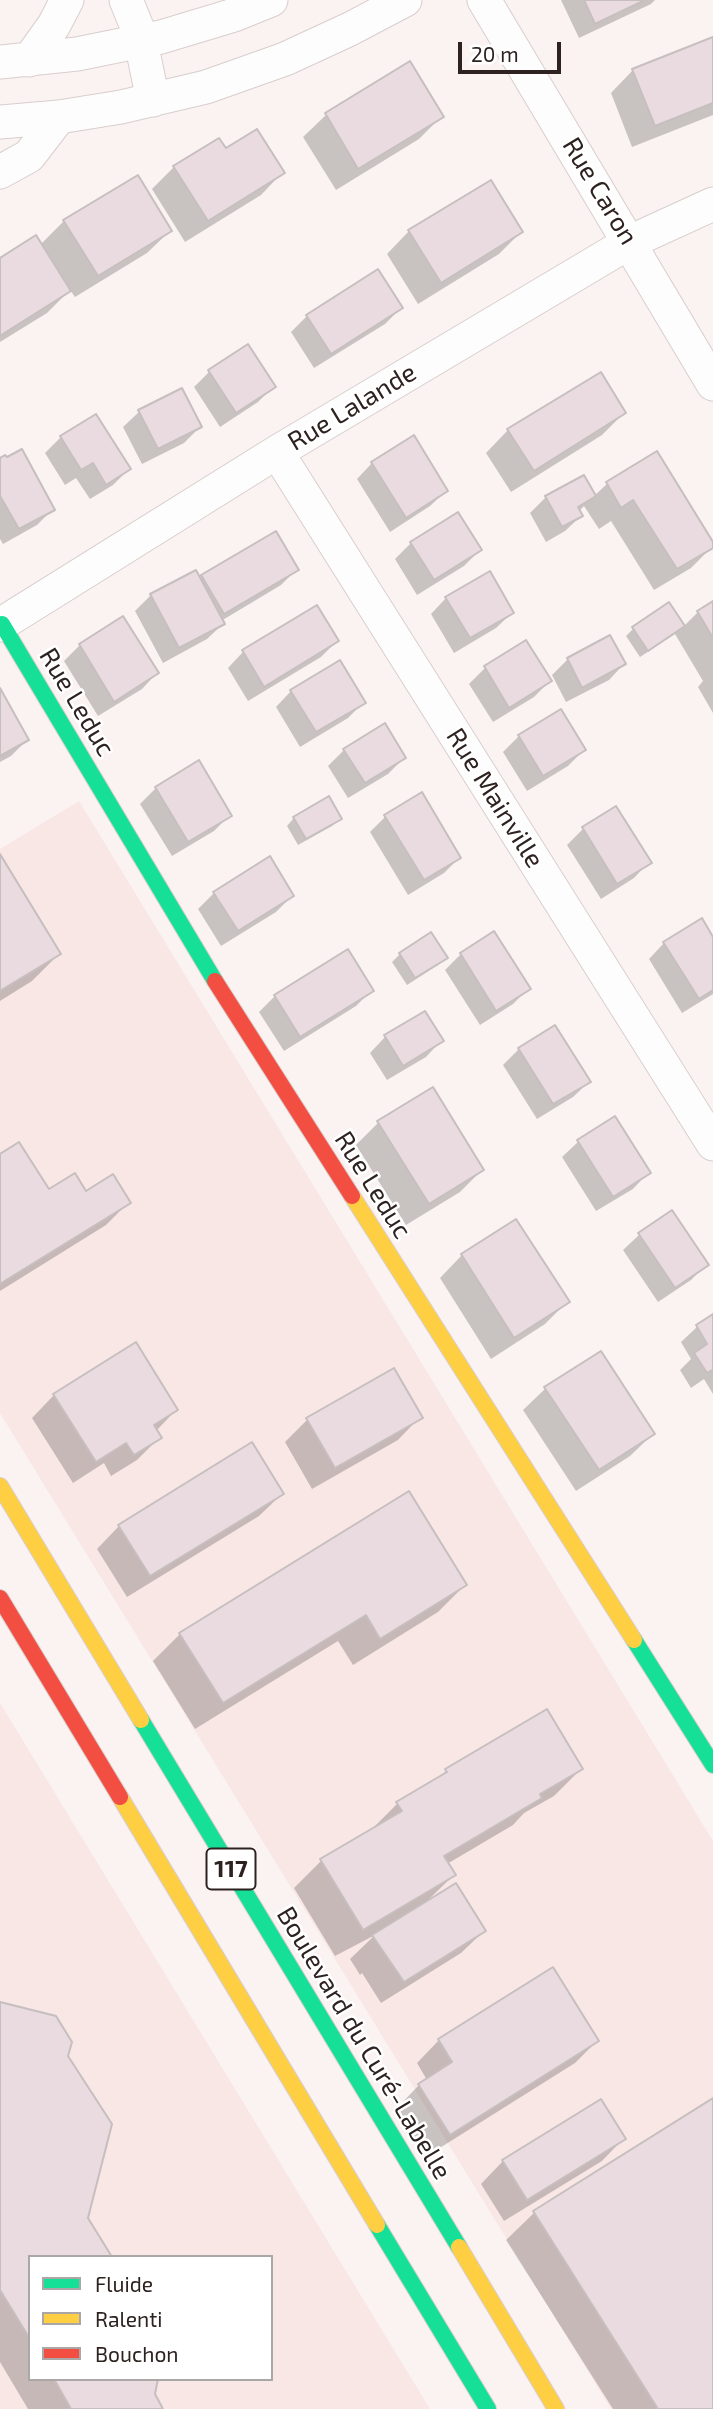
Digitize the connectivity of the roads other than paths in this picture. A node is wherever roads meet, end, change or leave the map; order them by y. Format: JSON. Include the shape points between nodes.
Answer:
{"nodes":[{"id":1,"x":67,"y":0,"type":"edge"},
{"id":2,"x":125,"y":0,"type":"edge"},
{"id":3,"x":271,"y":0,"type":"edge"},
{"id":4,"x":405,"y":0,"type":"edge"},
{"id":5,"x":484,"y":0,"type":"edge"},
{"id":6,"x":142,"y":42,"type":"junction"},
{"id":7,"x":15,"y":61,"type":"edge"},
{"id":8,"x":153,"y":100,"type":"junction"},
{"id":9,"x":59,"y":117,"type":"junction"},
{"id":10,"x":0,"y":122,"type":"edge"},
{"id":11,"x":0,"y":172,"type":"edge"},
{"id":12,"x":713,"y":204,"type":"edge"},
{"id":13,"x":630,"y":242,"type":"junction"},
{"id":14,"x":713,"y":384,"type":"edge"},
{"id":15,"x":276,"y":452,"type":"junction"},
{"id":16,"x":1,"y":625,"type":"edge"},
{"id":17,"x":713,"y":1143,"type":"edge"},
{"id":18,"x":0,"y":1486,"type":"edge"},
{"id":19,"x":0,"y":1598,"type":"edge"},
{"id":20,"x":713,"y":1765,"type":"edge"},
{"id":21,"x":488,"y":2409,"type":"edge"},
{"id":22,"x":556,"y":2409,"type":"edge"}],
"edges":[{"from":1,"to":7,"type":"street","via":[[54,25]]},
{"from":2,"to":6,"type":"street"},
{"from":3,"to":6,"type":"street"},
{"from":4,"to":8,"type":"street","via":[[285,59]]},
{"from":5,"to":13,"type":"street","name":"Rue Caron"},
{"from":6,"to":7,"type":"street"},
{"from":6,"to":8,"type":"street"},
{"from":8,"to":9,"type":"street"},
{"from":9,"to":10,"type":"street"},
{"from":9,"to":11,"type":"street","via":[[29,156]]},
{"from":12,"to":13,"type":"street","name":"Rue Lalande"},
{"from":13,"to":14,"type":"street","name":"Rue Caron"},
{"from":13,"to":15,"type":"street","name":"Rue Lalande"},
{"from":15,"to":16,"type":"street","name":"Rue Lalande"},
{"from":15,"to":17,"type":"street","name":"Rue Mainville"},
{"from":16,"to":20,"type":"main road","name":"Rue Leduc","via":[[199,956]]},
{"from":18,"to":22,"type":"main road","name":"Boulevard du Curé-Labelle","number":"117"},
{"from":19,"to":21,"type":"main road","number":"117"}]}
